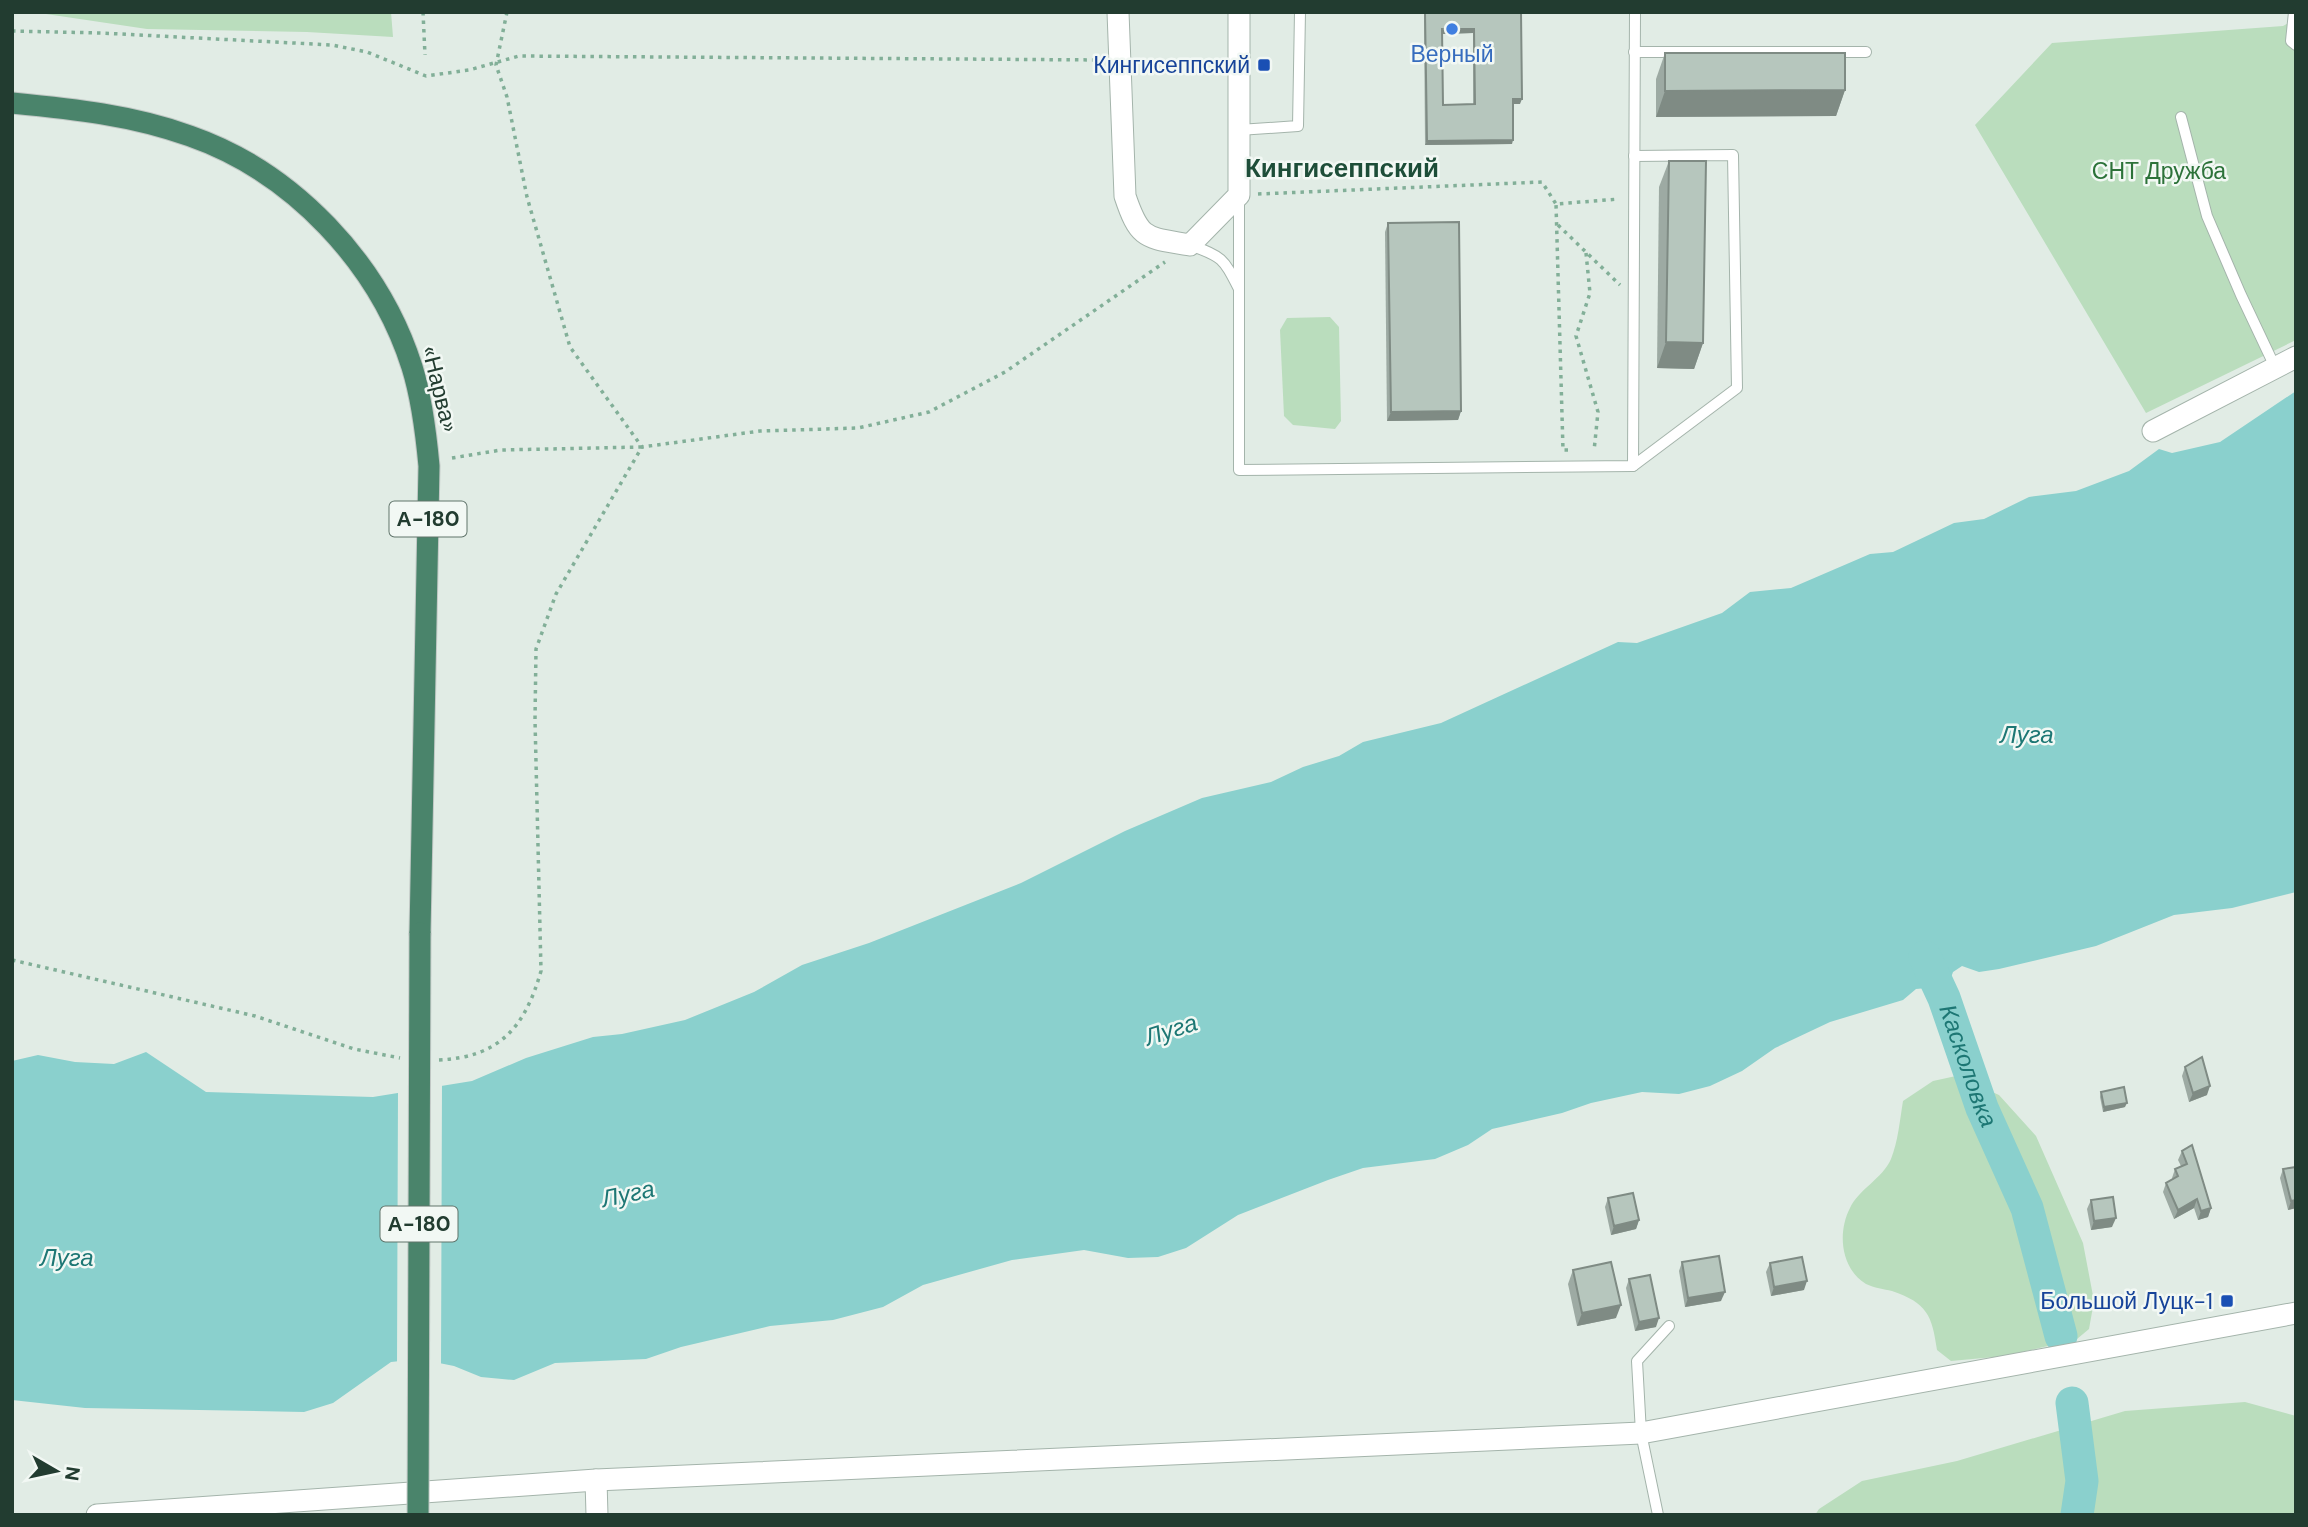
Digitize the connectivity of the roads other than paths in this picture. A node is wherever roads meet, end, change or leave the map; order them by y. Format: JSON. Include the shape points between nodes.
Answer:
{"nodes":[{"id":1,"x":1118,"y":12,"type":"edge"},
{"id":2,"x":1238,"y":12,"type":"edge"},
{"id":3,"x":1300,"y":12,"type":"edge"},
{"id":4,"x":1635,"y":12,"type":"edge"},
{"id":5,"x":2294,"y":12,"type":"edge"},
{"id":6,"x":2296,"y":45,"type":"edge"},
{"id":7,"x":1634,"y":52,"type":"junction"},
{"id":8,"x":1866,"y":52,"type":"dead end"},
{"id":9,"x":12,"y":103,"type":"edge"},
{"id":10,"x":2181,"y":117,"type":"dead end"},
{"id":11,"x":1239,"y":130,"type":"junction"},
{"id":12,"x":1634,"y":156,"type":"junction"},
{"id":13,"x":1239,"y":195,"type":"junction"},
{"id":14,"x":1190,"y":245,"type":"junction"},
{"id":15,"x":1240,"y":289,"type":"junction"},
{"id":16,"x":2296,"y":357,"type":"edge"},
{"id":17,"x":2275,"y":367,"type":"junction"},
{"id":18,"x":2153,"y":431,"type":"dead end"},
{"id":19,"x":1633,"y":466,"type":"junction"},
{"id":20,"x":2296,"y":1313,"type":"edge"},
{"id":21,"x":1669,"y":1326,"type":"dead end"},
{"id":22,"x":1641,"y":1433,"type":"junction"},
{"id":23,"x":596,"y":1480,"type":"junction"},
{"id":24,"x":251,"y":1509,"type":"edge"},
{"id":25,"x":97,"y":1515,"type":"edge"},
{"id":26,"x":418,"y":1515,"type":"edge"},
{"id":27,"x":597,"y":1515,"type":"edge"},
{"id":28,"x":1658,"y":1515,"type":"edge"}],
"edges":[{"from":1,"to":14,"type":"street","via":[[1125,196],[1133,221],[1147,237]]},
{"from":2,"to":11,"type":"street"},
{"from":3,"to":11,"type":"lane","via":[[1298,126]]},
{"from":4,"to":7,"type":"lane"},
{"from":5,"to":6,"type":"lane","via":[[2291,41]]},
{"from":7,"to":8,"type":"lane"},
{"from":7,"to":12,"type":"lane"},
{"from":9,"to":26,"type":"highway","name":"«Нарва»","number":"А-180","bridge":true,"via":[[151,124],[192,136],[252,167],[331,229],[377,291],[411,365],[429,466],[420,933]]},
{"from":10,"to":17,"type":"lane","via":[[2207,216]]},
{"from":11,"to":13,"type":"street"},
{"from":12,"to":19,"type":"lane"},
{"from":12,"to":19,"type":"lane","via":[[1733,155],[1737,388]]},
{"from":13,"to":14,"type":"street"},
{"from":13,"to":15,"type":"lane"},
{"from":14,"to":15,"type":"lane","via":[[1218,255]]},
{"from":15,"to":19,"type":"lane","via":[[1239,471]]},
{"from":16,"to":17,"type":"street"},
{"from":17,"to":18,"type":"street"},
{"from":20,"to":22,"type":"street"},
{"from":21,"to":22,"type":"lane","via":[[1637,1361]]},
{"from":22,"to":23,"type":"street"},
{"from":22,"to":28,"type":"lane"},
{"from":23,"to":24,"type":"street"},
{"from":23,"to":27,"type":"street"},
{"from":24,"to":25,"type":"street"}]}
